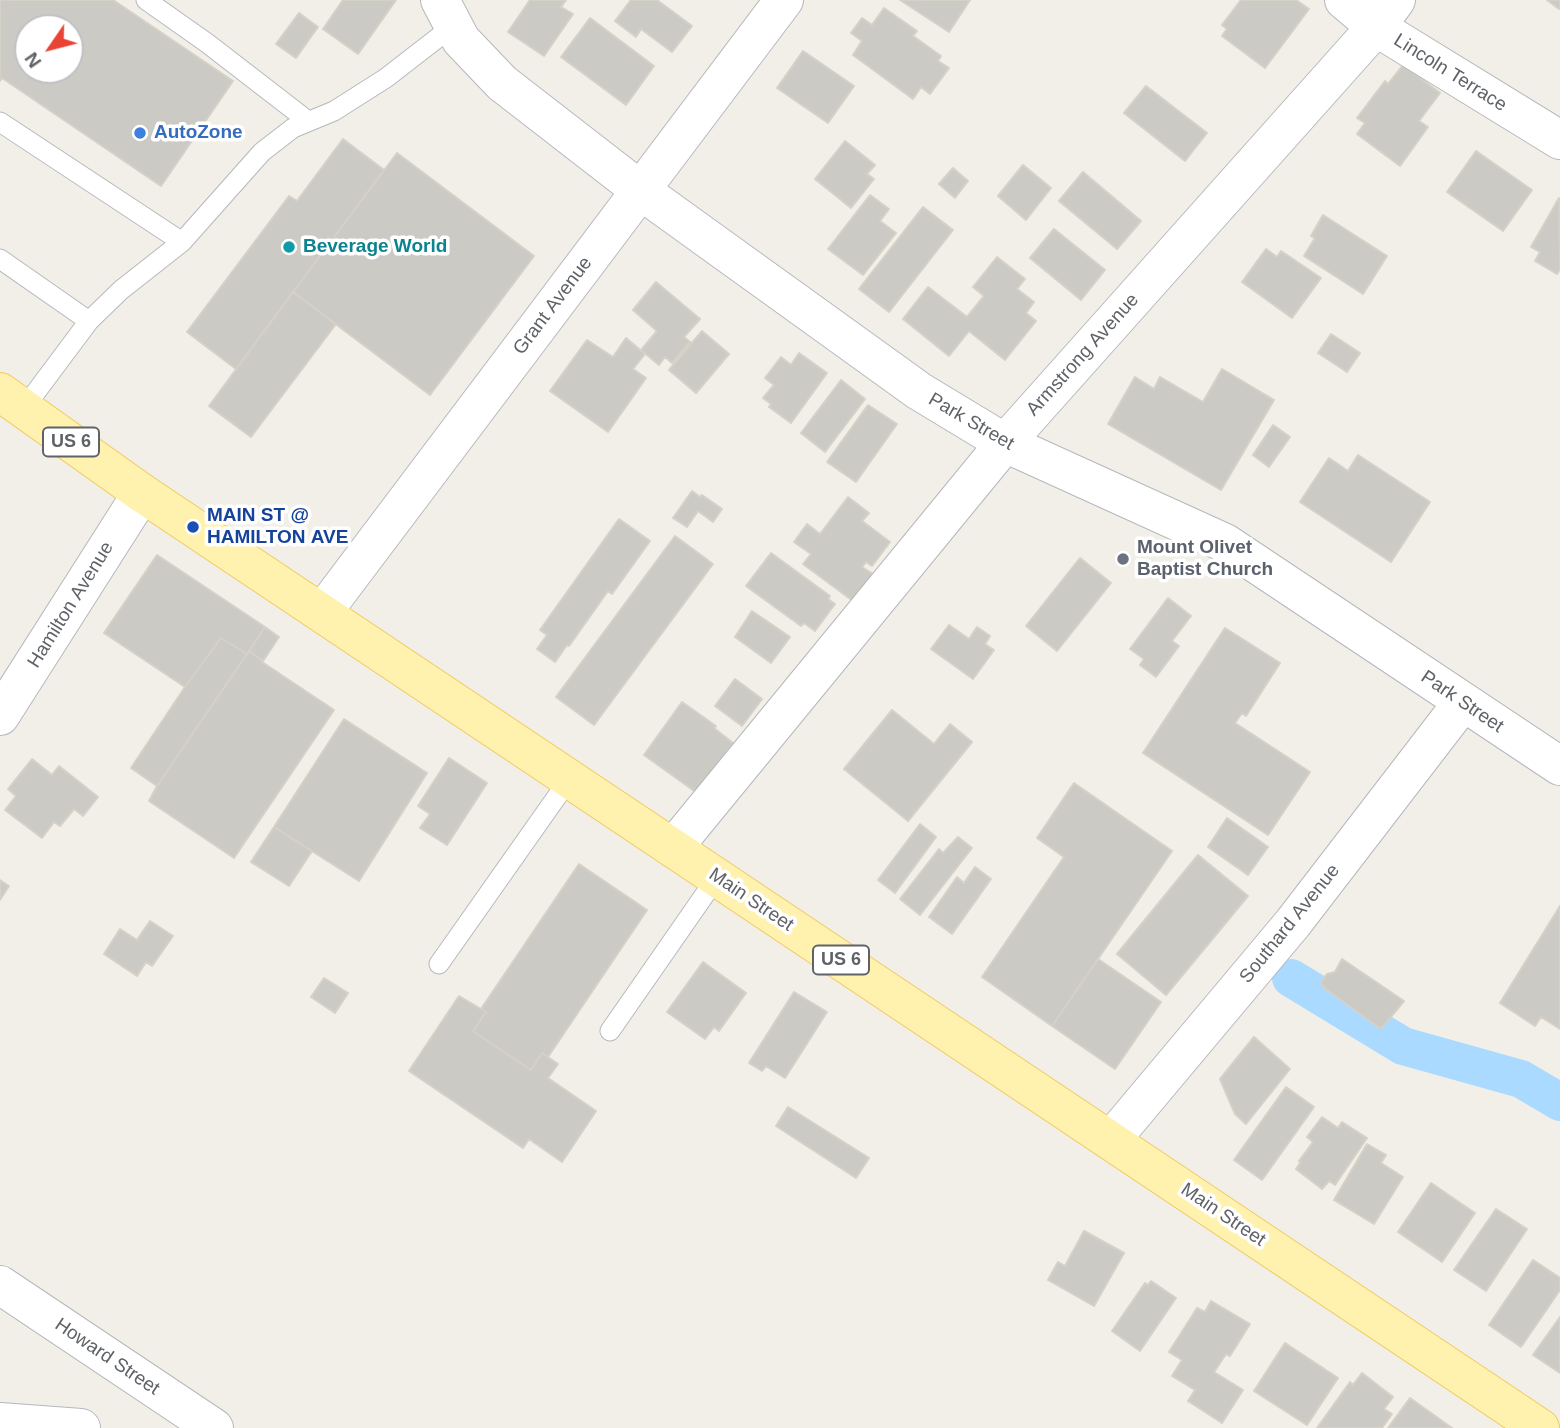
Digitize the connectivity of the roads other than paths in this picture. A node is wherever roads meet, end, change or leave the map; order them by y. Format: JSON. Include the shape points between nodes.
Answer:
{"nodes":[{"id":1,"x":146,"y":0,"type":"edge"},
{"id":2,"x":784,"y":0,"type":"edge"},
{"id":3,"x":1344,"y":0,"type":"edge"},
{"id":4,"x":447,"y":13,"type":"edge"},
{"id":5,"x":1386,"y":13,"type":"edge"},
{"id":6,"x":308,"y":121,"type":"junction"},
{"id":7,"x":0,"y":122,"type":"edge"},
{"id":8,"x":1560,"y":140,"type":"edge"},
{"id":9,"x":640,"y":190,"type":"junction"},
{"id":10,"x":181,"y":242,"type":"junction"},
{"id":11,"x":0,"y":259,"type":"edge"},
{"id":12,"x":89,"y":321,"type":"junction"},
{"id":13,"x":12,"y":400,"type":"edge"},
{"id":14,"x":1005,"y":443,"type":"junction"},
{"id":15,"x":142,"y":493,"type":"junction"},
{"id":16,"x":322,"y":613,"type":"junction"},
{"id":17,"x":1463,"y":702,"type":"junction"},
{"id":18,"x":0,"y":716,"type":"edge"},
{"id":19,"x":1560,"y":766,"type":"edge"},
{"id":20,"x":570,"y":778,"type":"junction"},
{"id":21,"x":673,"y":848,"type":"junction"},
{"id":22,"x":717,"y":877,"type":"junction"},
{"id":23,"x":439,"y":964,"type":"dead end"},
{"id":24,"x":610,"y":1031,"type":"dead end"},
{"id":25,"x":1111,"y":1140,"type":"junction"},
{"id":26,"x":0,"y":1285,"type":"edge"},
{"id":27,"x":0,"y":1422,"type":"edge"},
{"id":28,"x":81,"y":1428,"type":"edge"},
{"id":29,"x":214,"y":1428,"type":"edge"},
{"id":30,"x":1540,"y":1428,"type":"edge"}],
"edges":[{"from":1,"to":6,"type":"lane"},
{"from":2,"to":9,"type":"street","name":"Grant Avenue"},
{"from":3,"to":5,"type":"street","name":"Lincoln Terrace"},
{"from":4,"to":6,"type":"lane","via":[[386,78],[334,111]]},
{"from":4,"to":9,"type":"street","name":"Park Street","via":[[461,40],[502,83]]},
{"from":5,"to":8,"type":"street","name":"Lincoln Terrace"},
{"from":5,"to":14,"type":"street","name":"Armstrong Avenue"},
{"from":6,"to":10,"type":"lane","via":[[262,152]]},
{"from":7,"to":10,"type":"lane"},
{"from":9,"to":14,"type":"street","name":"Park Street","via":[[919,391]]},
{"from":9,"to":16,"type":"street","name":"Grant Avenue"},
{"from":10,"to":12,"type":"lane"},
{"from":11,"to":12,"type":"lane"},
{"from":12,"to":13,"type":"lane"},
{"from":13,"to":15,"type":"main road","name":"Main Street","number":"US 6"},
{"from":14,"to":17,"type":"street","name":"Park Street","via":[[1225,542]]},
{"from":14,"to":21,"type":"street","name":"Armstrong Avenue"},
{"from":15,"to":16,"type":"main road","name":"Main Street","number":"US 6"},
{"from":15,"to":18,"type":"street","name":"Hamilton Avenue"},
{"from":16,"to":20,"type":"main road","name":"Main Street","number":"US 6"},
{"from":17,"to":19,"type":"street","name":"Park Street"},
{"from":17,"to":25,"type":"street","name":"Southard Avenue","via":[[1293,923]]},
{"from":20,"to":21,"type":"main road","name":"Main Street","number":"US 6"},
{"from":20,"to":23,"type":"lane"},
{"from":21,"to":22,"type":"main road","name":"Main Street","number":"US 6"},
{"from":22,"to":24,"type":"lane"},
{"from":22,"to":25,"type":"main road","name":"Main Street","number":"US 6"},
{"from":25,"to":30,"type":"main road","name":"Main Street","number":"US 6"},
{"from":26,"to":29,"type":"street","name":"Howard Street"},
{"from":27,"to":28,"type":"street"}]}
